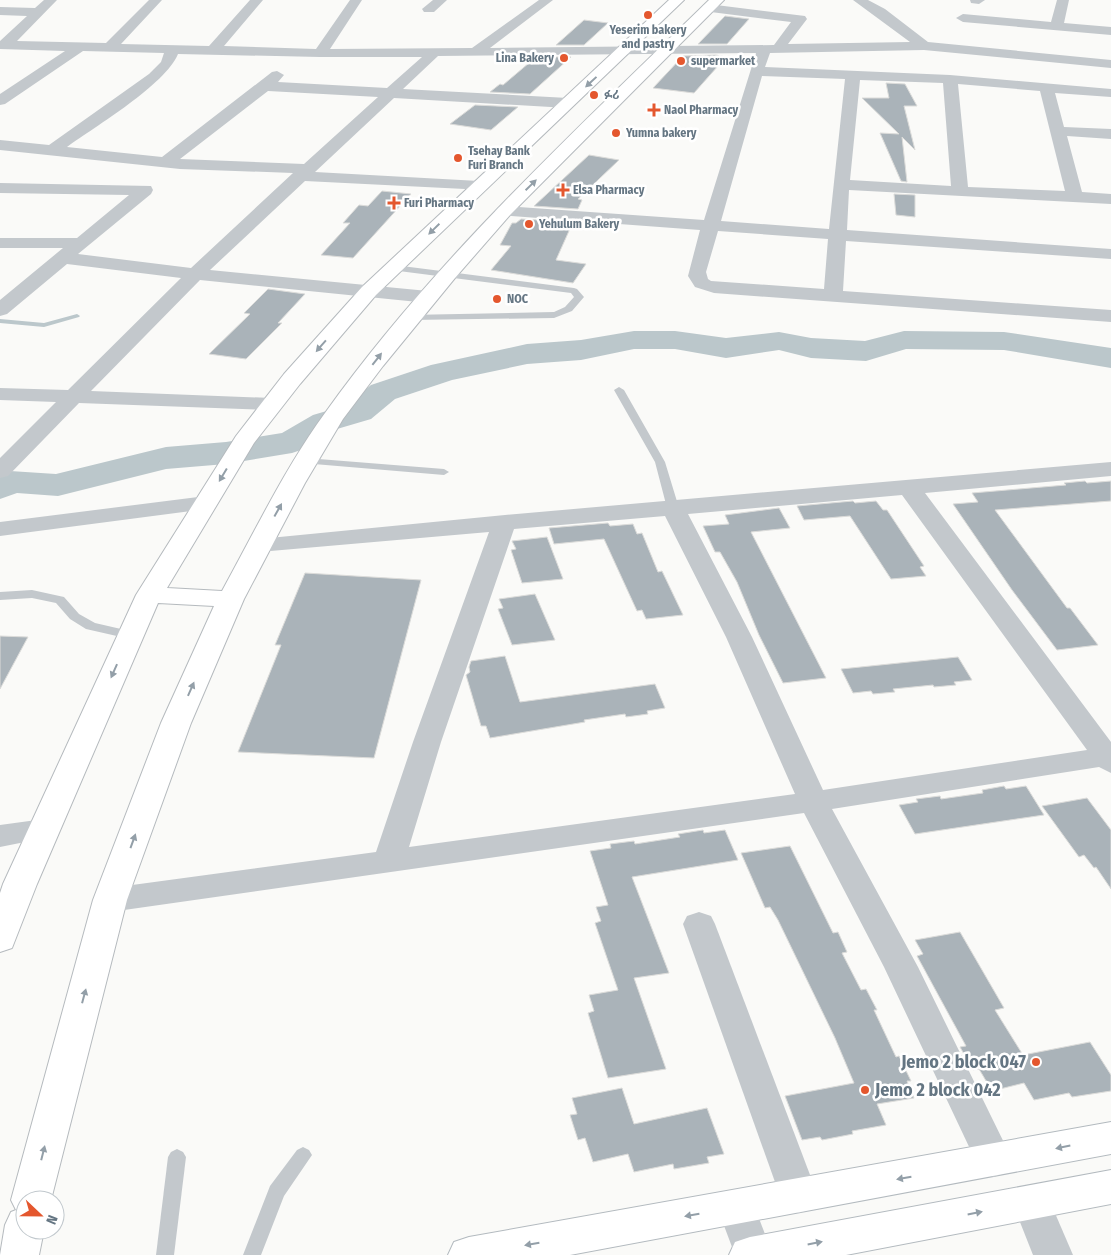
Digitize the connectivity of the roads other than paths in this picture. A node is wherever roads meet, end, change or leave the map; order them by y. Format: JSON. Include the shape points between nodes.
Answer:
{"nodes":[{"id":1,"x":51,"y":0,"type":"edge"},
{"id":2,"x":156,"y":0,"type":"edge"},
{"id":3,"x":257,"y":0,"type":"edge"},
{"id":4,"x":356,"y":0,"type":"edge"},
{"id":5,"x":441,"y":0,"type":"edge"},
{"id":6,"x":547,"y":0,"type":"edge"},
{"id":7,"x":676,"y":0,"type":"edge"},
{"id":8,"x":859,"y":0,"type":"edge"},
{"id":9,"x":1063,"y":0,"type":"edge"},
{"id":10,"x":712,"y":4,"type":"edge"},
{"id":11,"x":428,"y":9,"type":"dead end"},
{"id":12,"x":0,"y":11,"type":"edge"},
{"id":13,"x":38,"y":12,"type":"junction"},
{"id":14,"x":963,"y":18,"type":"dead end"},
{"id":15,"x":1027,"y":23,"type":"junction"},
{"id":16,"x":1057,"y":26,"type":"junction"},
{"id":17,"x":1111,"y":31,"type":"edge"},
{"id":18,"x":2,"y":46,"type":"edge"},
{"id":19,"x":924,"y":46,"type":"junction"},
{"id":20,"x":80,"y":47,"type":"junction"},
{"id":21,"x":109,"y":48,"type":"junction"},
{"id":22,"x":173,"y":49,"type":"junction"},
{"id":23,"x":772,"y":49,"type":"junction"},
{"id":24,"x":213,"y":50,"type":"junction"},
{"id":25,"x":624,"y":51,"type":"junction"},
{"id":26,"x":665,"y":51,"type":"junction"},
{"id":27,"x":299,"y":52,"type":"junction"},
{"id":28,"x":320,"y":53,"type":"junction"},
{"id":29,"x":434,"y":53,"type":"junction"},
{"id":30,"x":474,"y":53,"type":"junction"},
{"id":31,"x":1015,"y":55,"type":"junction"},
{"id":32,"x":1111,"y":64,"type":"edge"},
{"id":33,"x":756,"y":71,"type":"junction"},
{"id":34,"x":853,"y":75,"type":"junction"},
{"id":35,"x":950,"y":78,"type":"junction"},
{"id":36,"x":265,"y":86,"type":"junction"},
{"id":37,"x":1046,"y":87,"type":"junction"},
{"id":38,"x":389,"y":93,"type":"junction"},
{"id":39,"x":1111,"y":93,"type":"edge"},
{"id":40,"x":0,"y":101,"type":"edge"},
{"id":41,"x":568,"y":103,"type":"junction"},
{"id":42,"x":1059,"y":131,"type":"junction"},
{"id":43,"x":1111,"y":134,"type":"edge"},
{"id":44,"x":0,"y":145,"type":"edge"},
{"id":45,"x":58,"y":151,"type":"junction"},
{"id":46,"x":173,"y":163,"type":"junction"},
{"id":47,"x":303,"y":173,"type":"junction"},
{"id":48,"x":841,"y":185,"type":"junction"},
{"id":49,"x":479,"y":186,"type":"junction"},
{"id":50,"x":7,"y":188,"type":"edge"},
{"id":51,"x":145,"y":190,"type":"junction"},
{"id":52,"x":960,"y":192,"type":"junction"},
{"id":53,"x":1075,"y":198,"type":"junction"},
{"id":54,"x":1111,"y":199,"type":"edge"},
{"id":55,"x":504,"y":212,"type":"junction"},
{"id":56,"x":710,"y":227,"type":"junction"},
{"id":57,"x":838,"y":235,"type":"junction"},
{"id":58,"x":0,"y":243,"type":"edge"},
{"id":59,"x":81,"y":243,"type":"junction"},
{"id":60,"x":1111,"y":254,"type":"edge"},
{"id":61,"x":63,"y":258,"type":"junction"},
{"id":62,"x":394,"y":268,"type":"junction"},
{"id":63,"x":195,"y":274,"type":"junction"},
{"id":64,"x":448,"y":274,"type":"junction"},
{"id":65,"x":369,"y":291,"type":"junction"},
{"id":66,"x":833,"y":296,"type":"junction"},
{"id":67,"x":428,"y":298,"type":"junction"},
{"id":68,"x":2,"y":307,"type":"edge"},
{"id":69,"x":1111,"y":316,"type":"edge"},
{"id":70,"x":411,"y":317,"type":"junction"},
{"id":71,"x":619,"y":390,"type":"dead end"},
{"id":72,"x":0,"y":394,"type":"edge"},
{"id":73,"x":73,"y":398,"type":"junction"},
{"id":74,"x":272,"y":404,"type":"junction"},
{"id":75,"x":306,"y":461,"type":"junction"},
{"id":76,"x":1111,"y":469,"type":"edge"},
{"id":77,"x":0,"y":471,"type":"edge"},
{"id":78,"x":444,"y":472,"type":"dead end"},
{"id":79,"x":908,"y":486,"type":"junction"},
{"id":80,"x":206,"y":503,"type":"junction"},
{"id":81,"x":673,"y":508,"type":"junction"},
{"id":82,"x":504,"y":522,"type":"junction"},
{"id":83,"x":0,"y":529,"type":"edge"},
{"id":84,"x":259,"y":545,"type":"junction"},
{"id":85,"x":149,"y":595,"type":"junction"},
{"id":86,"x":0,"y":596,"type":"edge"},
{"id":87,"x":231,"y":599,"type":"junction"},
{"id":88,"x":130,"y":635,"type":"junction"},
{"id":89,"x":1109,"y":758,"type":"edge"},
{"id":90,"x":814,"y":802,"type":"junction"},
{"id":91,"x":44,"y":829,"type":"junction"},
{"id":92,"x":0,"y":836,"type":"edge"},
{"id":93,"x":389,"y":861,"type":"junction"},
{"id":94,"x":10,"y":885,"type":"edge"},
{"id":95,"x":110,"y":900,"type":"junction"},
{"id":96,"x":699,"y":924,"type":"dead end"},
{"id":97,"x":0,"y":939,"type":"edge"},
{"id":98,"x":1111,"y":1138,"type":"edge"},
{"id":99,"x":303,"y":1155,"type":"dead end"},
{"id":100,"x":177,"y":1157,"type":"dead end"},
{"id":101,"x":994,"y":1161,"type":"junction"},
{"id":102,"x":1111,"y":1186,"type":"edge"},
{"id":103,"x":34,"y":1190,"type":"edge"},
{"id":104,"x":799,"y":1196,"type":"junction"},
{"id":105,"x":1031,"y":1202,"type":"junction"},
{"id":106,"x":736,"y":1208,"type":"junction"},
{"id":107,"x":22,"y":1240,"type":"edge"},
{"id":108,"x":18,"y":1255,"type":"edge"},
{"id":109,"x":166,"y":1255,"type":"edge"},
{"id":110,"x":252,"y":1255,"type":"edge"},
{"id":111,"x":469,"y":1255,"type":"edge"},
{"id":112,"x":752,"y":1255,"type":"edge"},
{"id":113,"x":1054,"y":1255,"type":"edge"}],
"edges":[{"from":1,"to":13,"type":"street"},
{"from":2,"to":21,"type":"street"},
{"from":3,"to":24,"type":"street"},
{"from":4,"to":28,"type":"street"},
{"from":5,"to":11,"type":"street"},
{"from":6,"to":30,"type":"street"},
{"from":7,"to":25,"type":"main road"},
{"from":8,"to":19,"type":"street"},
{"from":9,"to":16,"type":"street"},
{"from":10,"to":23,"type":"street","via":[[800,18]]},
{"from":10,"to":26,"type":"main road"},
{"from":12,"to":13,"type":"street"},
{"from":13,"to":18,"type":"street"},
{"from":14,"to":15,"type":"street"},
{"from":15,"to":16,"type":"street"},
{"from":15,"to":31,"type":"street"},
{"from":16,"to":17,"type":"street"},
{"from":18,"to":20,"type":"street"},
{"from":19,"to":23,"type":"street"},
{"from":19,"to":31,"type":"street"},
{"from":20,"to":21,"type":"street"},
{"from":20,"to":40,"type":"street"},
{"from":21,"to":22,"type":"street"},
{"from":22,"to":24,"type":"street"},
{"from":22,"to":45,"type":"street","via":[[167,63],[154,77]]},
{"from":23,"to":26,"type":"street"},
{"from":23,"to":33,"type":"street"},
{"from":24,"to":27,"type":"street"},
{"from":25,"to":26,"type":"street"},
{"from":25,"to":30,"type":"street"},
{"from":25,"to":41,"type":"main road","one_way":true},
{"from":55,"to":26,"type":"main road","one_way":true},
{"from":27,"to":28,"type":"street"},
{"from":27,"to":36,"type":"street"},
{"from":28,"to":29,"type":"street"},
{"from":29,"to":30,"type":"street"},
{"from":29,"to":38,"type":"street"},
{"from":31,"to":32,"type":"street"},
{"from":33,"to":34,"type":"street"},
{"from":33,"to":56,"type":"street"},
{"from":34,"to":35,"type":"street"},
{"from":34,"to":48,"type":"street"},
{"from":35,"to":37,"type":"street"},
{"from":35,"to":52,"type":"street"},
{"from":36,"to":38,"type":"street"},
{"from":36,"to":46,"type":"street"},
{"from":37,"to":39,"type":"street"},
{"from":37,"to":42,"type":"street"},
{"from":38,"to":41,"type":"street"},
{"from":38,"to":47,"type":"street"},
{"from":41,"to":49,"type":"main road"},
{"from":42,"to":43,"type":"street"},
{"from":42,"to":53,"type":"street"},
{"from":44,"to":45,"type":"street"},
{"from":45,"to":46,"type":"street"},
{"from":45,"to":50,"type":"street","via":[[38,170]]},
{"from":46,"to":47,"type":"street"},
{"from":46,"to":51,"type":"street"},
{"from":47,"to":49,"type":"street"},
{"from":47,"to":63,"type":"street"},
{"from":48,"to":52,"type":"street"},
{"from":48,"to":57,"type":"street"},
{"from":49,"to":62,"type":"main road","one_way":true},
{"from":50,"to":51,"type":"street"},
{"from":51,"to":59,"type":"street"},
{"from":52,"to":53,"type":"street"},
{"from":53,"to":54,"type":"street"},
{"from":55,"to":56,"type":"street"},
{"from":55,"to":64,"type":"main road"},
{"from":56,"to":57,"type":"street"},
{"from":56,"to":66,"type":"street","via":[[697,272],[702,285]]},
{"from":57,"to":60,"type":"street"},
{"from":57,"to":66,"type":"street"},
{"from":58,"to":59,"type":"street"},
{"from":59,"to":61,"type":"street"},
{"from":61,"to":63,"type":"street"},
{"from":61,"to":68,"type":"street"},
{"from":62,"to":64,"type":"lane"},
{"from":62,"to":65,"type":"main road"},
{"from":63,"to":65,"type":"street"},
{"from":63,"to":73,"type":"street"},
{"from":64,"to":67,"type":"main road"},
{"from":64,"to":70,"type":"lane","via":[[574,291],[579,297],[566,313],[554,316]]},
{"from":65,"to":67,"type":"street"},
{"from":65,"to":74,"type":"main road","one_way":true},
{"from":66,"to":69,"type":"street"},
{"from":67,"to":70,"type":"main road"},
{"from":75,"to":70,"type":"main road","one_way":true,"via":[[333,417]]},
{"from":71,"to":81,"type":"lane","via":[[660,462]]},
{"from":72,"to":73,"type":"street"},
{"from":73,"to":74,"type":"street"},
{"from":73,"to":77,"type":"street"},
{"from":74,"to":80,"type":"main road","one_way":true,"via":[[244,441]]},
{"from":75,"to":78,"type":"lane"},
{"from":84,"to":75,"type":"main road","one_way":true},
{"from":76,"to":79,"type":"street"},
{"from":79,"to":81,"type":"street"},
{"from":79,"to":89,"type":"street"},
{"from":80,"to":83,"type":"street"},
{"from":80,"to":85,"type":"main road"},
{"from":81,"to":82,"type":"street"},
{"from":81,"to":90,"type":"street","via":[[738,637]]},
{"from":82,"to":84,"type":"street"},
{"from":82,"to":93,"type":"street"},
{"from":84,"to":87,"type":"main road"},
{"from":85,"to":87,"type":"main road"},
{"from":85,"to":88,"type":"main road"},
{"from":86,"to":88,"type":"lane","via":[[32,594],[60,600],[71,616],[88,628]]},
{"from":95,"to":87,"type":"main road","one_way":true,"via":[[176,723]]},
{"from":88,"to":91,"type":"main road","one_way":true},
{"from":89,"to":90,"type":"street"},
{"from":90,"to":93,"type":"street"},
{"from":90,"to":101,"type":"street","via":[[901,967]]},
{"from":91,"to":92,"type":"street"},
{"from":91,"to":94,"type":"main road"},
{"from":93,"to":95,"type":"street"},
{"from":94,"to":97,"type":"main road"},
{"from":103,"to":95,"type":"main road","one_way":true},
{"from":96,"to":104,"type":"street"},
{"from":98,"to":101,"type":"main road","one_way":true},
{"from":99,"to":110,"type":"lane","via":[[276,1192]]},
{"from":100,"to":109,"type":"lane"},
{"from":101,"to":104,"type":"main road","one_way":true},
{"from":102,"to":105,"type":"main road"},
{"from":104,"to":106,"type":"main road"},
{"from":112,"to":105,"type":"main road","one_way":true},
{"from":105,"to":113,"type":"street"},
{"from":106,"to":111,"type":"main road","one_way":true},
{"from":106,"to":112,"type":"street"},
{"from":107,"to":108,"type":"main road"}]}
